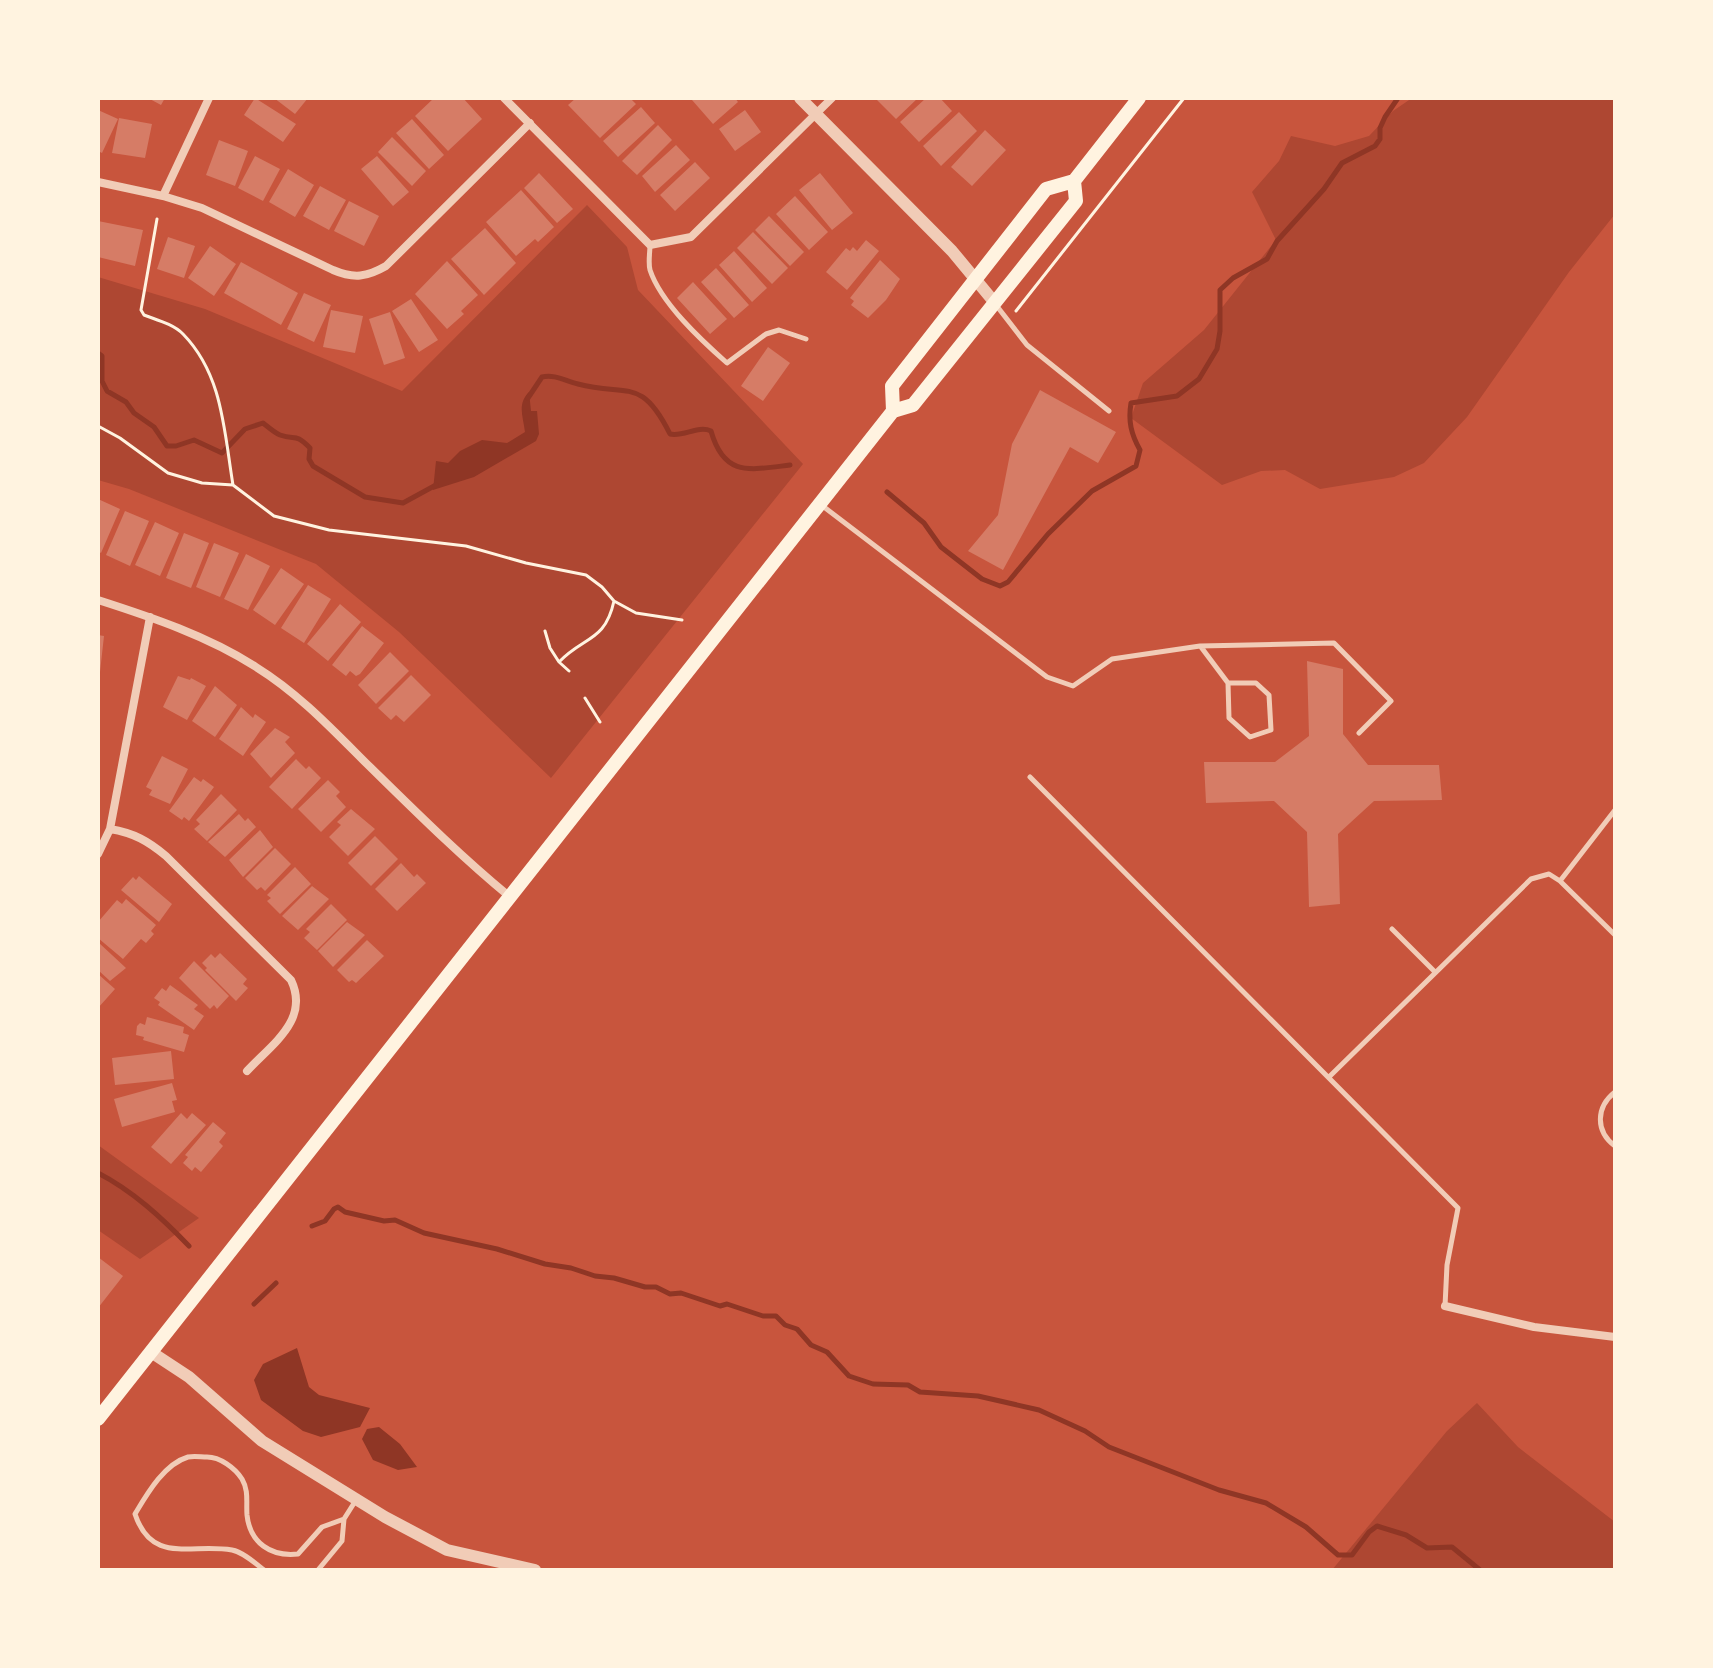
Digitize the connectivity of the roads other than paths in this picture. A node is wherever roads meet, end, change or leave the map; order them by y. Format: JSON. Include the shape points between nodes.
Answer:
{"nodes":[{"id":1,"x":209,"y":98,"type":"edge"},
{"id":2,"x":504,"y":98,"type":"edge"},
{"id":3,"x":800,"y":98,"type":"edge"},
{"id":4,"x":832,"y":98,"type":"edge"},
{"id":5,"x":1139,"y":98,"type":"edge"},
{"id":6,"x":816,"y":114,"type":"junction"},
{"id":7,"x":530,"y":123,"type":"junction"},
{"id":8,"x":1074,"y":181,"type":"junction"},
{"id":9,"x":98,"y":182,"type":"edge"},
{"id":10,"x":163,"y":196,"type":"junction"},
{"id":11,"x":650,"y":245,"type":"junction"},
{"id":12,"x":976,"y":279,"type":"junction"},
{"id":13,"x":995,"y":303,"type":"junction"},
{"id":14,"x":806,"y":339,"type":"dead end"},
{"id":15,"x":893,"y":411,"type":"junction"},
{"id":16,"x":1109,"y":411,"type":"dead end"},
{"id":17,"x":820,"y":503,"type":"junction"},
{"id":18,"x":98,"y":600,"type":"edge"},
{"id":19,"x":150,"y":617,"type":"junction"},
{"id":20,"x":1200,"y":646,"type":"junction"},
{"id":21,"x":1228,"y":683,"type":"junction"},
{"id":22,"x":1359,"y":733,"type":"dead end"},
{"id":23,"x":1030,"y":777,"type":"dead end"},
{"id":24,"x":1615,"y":810,"type":"edge"},
{"id":25,"x":110,"y":829,"type":"junction"},
{"id":26,"x":98,"y":854,"type":"edge"},
{"id":27,"x":1560,"y":881,"type":"junction"},
{"id":28,"x":510,"y":897,"type":"junction"},
{"id":29,"x":1392,"y":929,"type":"dead end"},
{"id":30,"x":1615,"y":935,"type":"edge"},
{"id":31,"x":1435,"y":972,"type":"junction"},
{"id":32,"x":247,"y":1071,"type":"dead end"},
{"id":33,"x":1329,"y":1077,"type":"junction"},
{"id":34,"x":1615,"y":1092,"type":"edge"},
{"id":35,"x":1615,"y":1146,"type":"edge"},
{"id":36,"x":1445,"y":1306,"type":"joint"},
{"id":37,"x":1615,"y":1337,"type":"edge"},
{"id":38,"x":151,"y":1352,"type":"junction"},
{"id":39,"x":98,"y":1419,"type":"edge"},
{"id":40,"x":356,"y":1500,"type":"junction"},
{"id":41,"x":344,"y":1519,"type":"junction"},
{"id":42,"x":264,"y":1570,"type":"edge"},
{"id":43,"x":318,"y":1570,"type":"edge"},
{"id":44,"x":535,"y":1570,"type":"edge"}],
"edges":[{"from":1,"to":10,"type":"street"},
{"from":2,"to":7,"type":"street"},
{"from":3,"to":6,"type":"street"},
{"from":4,"to":6,"type":"street"},
{"from":5,"to":8,"type":"main road"},
{"from":6,"to":11,"type":"street","via":[[691,237]]},
{"from":6,"to":12,"type":"street"},
{"from":7,"to":10,"type":"street","via":[[386,266],[361,277],[333,270],[202,208]]},
{"from":7,"to":11,"type":"street"},
{"from":8,"to":12,"type":"main road","via":[[1046,189]]},
{"from":8,"to":13,"type":"main road","via":[[1076,201]]},
{"from":9,"to":10,"type":"street"},
{"from":11,"to":14,"type":"lane","via":[[649,267],[659,290],[727,363],[779,330]]},
{"from":12,"to":13,"type":"street"},
{"from":12,"to":15,"type":"main road","via":[[892,386]]},
{"from":13,"to":15,"type":"main road","via":[[913,405]]},
{"from":13,"to":16,"type":"lane","via":[[1027,345]]},
{"from":15,"to":17,"type":"main road"},
{"from":17,"to":20,"type":"lane","via":[[1047,677],[1073,686],[1112,659]]},
{"from":17,"to":28,"type":"main road"},
{"from":18,"to":19,"type":"street"},
{"from":19,"to":25,"type":"street"},
{"from":19,"to":28,"type":"street","via":[[253,665],[299,698]]},
{"from":20,"to":21,"type":"lane"},
{"from":20,"to":22,"type":"lane","via":[[1334,643],[1391,701]]},
{"from":21,"to":21,"type":"lane","via":[[1229,718],[1250,737],[1271,730],[1269,695],[1256,683]]},
{"from":23,"to":33,"type":"lane"},
{"from":24,"to":27,"type":"lane"},
{"from":25,"to":26,"type":"street"},
{"from":25,"to":32,"type":"street","via":[[145,839],[166,856],[291,980],[297,999],[294,1019]]},
{"from":27,"to":30,"type":"lane"},
{"from":27,"to":31,"type":"lane","via":[[1549,874],[1531,879]]},
{"from":28,"to":38,"type":"main road"},
{"from":29,"to":31,"type":"lane"},
{"from":31,"to":33,"type":"lane"},
{"from":33,"to":36,"type":"lane","via":[[1458,1208]]},
{"from":34,"to":35,"type":"lane","via":[[1604,1102],[1600,1123]]},
{"from":36,"to":37,"type":"street","via":[[1534,1327]]},
{"from":38,"to":39,"type":"main road"},
{"from":38,"to":40,"type":"street","via":[[189,1377],[262,1441]]},
{"from":40,"to":41,"type":"lane"},
{"from":40,"to":44,"type":"street","via":[[447,1550]]},
{"from":41,"to":42,"type":"lane","via":[[322,1527],[298,1554],[265,1550],[251,1532],[242,1479],[213,1457],[189,1457],[168,1468],[135,1514],[151,1543],[234,1550]]},
{"from":41,"to":43,"type":"lane","via":[[342,1541]]}]}
